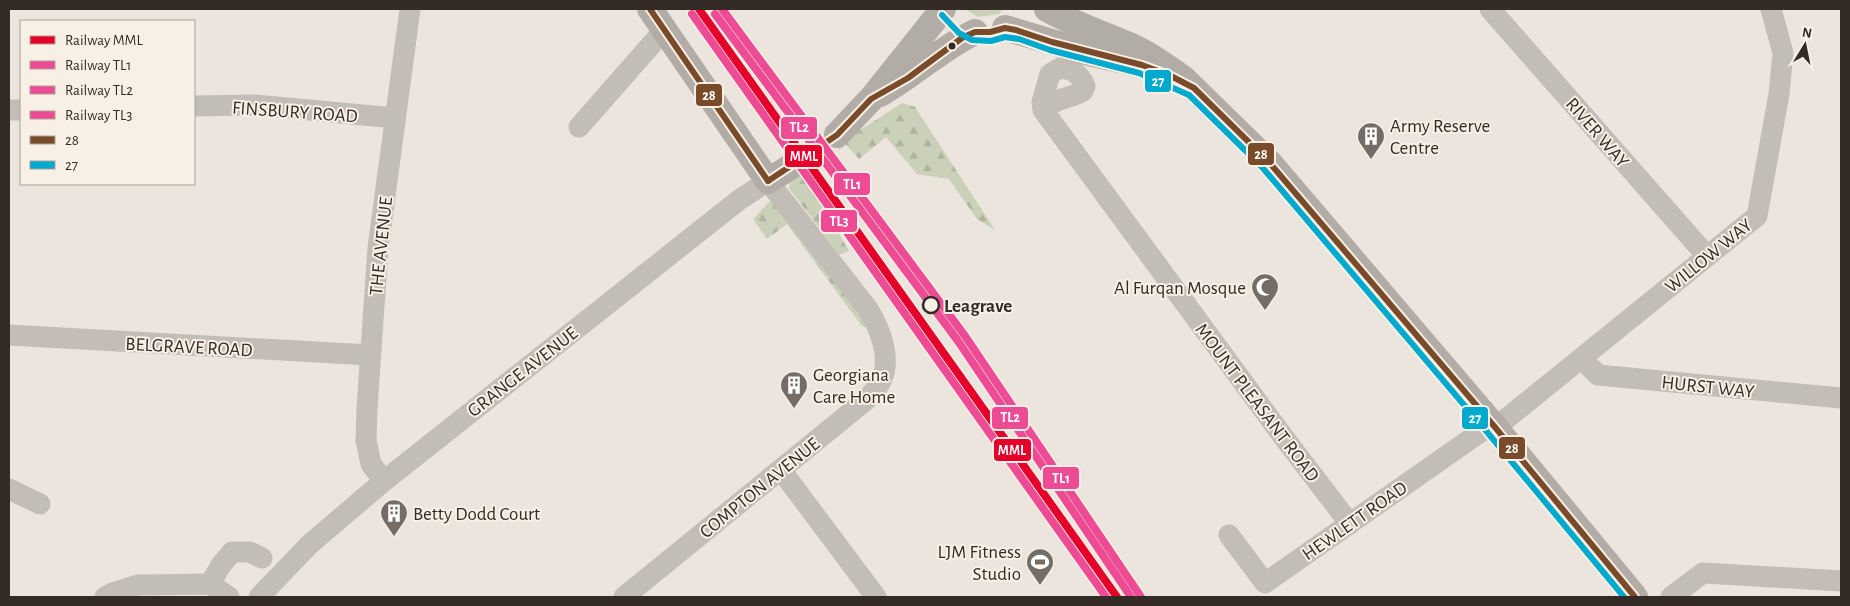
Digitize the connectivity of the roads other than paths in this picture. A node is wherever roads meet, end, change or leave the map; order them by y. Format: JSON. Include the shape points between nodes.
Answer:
{"nodes":[{"id":1,"x":410,"y":9,"type":"edge"},
{"id":2,"x":942,"y":9,"type":"edge"},
{"id":3,"x":949,"y":9,"type":"edge"},
{"id":4,"x":1047,"y":9,"type":"edge"},
{"id":5,"x":1490,"y":9,"type":"edge"},
{"id":6,"x":1771,"y":9,"type":"edge"},
{"id":7,"x":1012,"y":18,"type":"edge"},
{"id":8,"x":658,"y":19,"type":"edge"},
{"id":9,"x":975,"y":32,"type":"junction"},
{"id":10,"x":1194,"y":88,"type":"junction"},
{"id":11,"x":870,"y":99,"type":"junction"},
{"id":12,"x":195,"y":106,"type":"edge"},
{"id":13,"x":1043,"y":110,"type":"dead end"},
{"id":14,"x":395,"y":118,"type":"junction"},
{"id":15,"x":579,"y":127,"type":"dead end"},
{"id":16,"x":837,"y":135,"type":"tunnel mouth"},
{"id":17,"x":800,"y":161,"type":"tunnel mouth"},
{"id":18,"x":768,"y":181,"type":"junction"},
{"id":19,"x":1706,"y":255,"type":"junction"},
{"id":20,"x":9,"y":335,"type":"edge"},
{"id":21,"x":370,"y":355,"type":"junction"},
{"id":22,"x":1582,"y":359,"type":"junction"},
{"id":23,"x":1841,"y":398,"type":"edge"},
{"id":24,"x":1494,"y":426,"type":"junction"},
{"id":25,"x":781,"y":470,"type":"junction"},
{"id":26,"x":384,"y":481,"type":"junction"},
{"id":27,"x":9,"y":489,"type":"edge"},
{"id":28,"x":40,"y":504,"type":"dead end"},
{"id":29,"x":1350,"y":524,"type":"junction"},
{"id":30,"x":1229,"y":535,"type":"dead end"},
{"id":31,"x":262,"y":558,"type":"dead end"},
{"id":32,"x":1841,"y":581,"type":"edge"},
{"id":33,"x":210,"y":584,"type":"junction"},
{"id":34,"x":105,"y":597,"type":"edge"},
{"id":35,"x":229,"y":597,"type":"edge"},
{"id":36,"x":259,"y":597,"type":"edge"},
{"id":37,"x":624,"y":597,"type":"edge"},
{"id":38,"x":876,"y":597,"type":"edge"},
{"id":39,"x":1634,"y":597,"type":"edge"},
{"id":40,"x":1671,"y":597,"type":"edge"}],
"edges":[{"from":1,"to":14,"type":"street","name":"THE AVENUE"},
{"from":2,"to":11,"type":"main road"},
{"from":3,"to":9,"type":"main road","via":[[964,26]]},
{"from":4,"to":10,"type":"main road","via":[[1157,60]]},
{"from":5,"to":19,"type":"street","name":"RIVER WAY"},
{"from":6,"to":19,"type":"street","name":"WILLOW WAY","via":[[1783,53],[1779,94],[1757,216]]},
{"from":7,"to":9,"type":"main road","via":[[990,32]]},
{"from":7,"to":10,"type":"main road","via":[[1089,53],[1142,65]]},
{"from":8,"to":15,"type":"street"},
{"from":8,"to":18,"type":"main road"},
{"from":9,"to":11,"type":"main road","via":[[908,78]]},
{"from":10,"to":24,"type":"main road","via":[[1268,161]]},
{"from":11,"to":16,"type":"main road"},
{"from":12,"to":14,"type":"street","name":"FINSBURY ROAD","via":[[255,105]]},
{"from":13,"to":29,"type":"street","name":"MOUNT PLEASANT ROAD"},
{"from":14,"to":21,"type":"street","name":"THE AVENUE","via":[[378,248]]},
{"from":17,"to":18,"type":"main road","name":"GRANGE AVENUE"},
{"from":18,"to":25,"type":"street","name":"COMPTON AVENUE","via":[[868,309],[881,334],[885,355],[881,382],[866,400]]},
{"from":18,"to":26,"type":"street","name":"GRANGE AVENUE","via":[[739,200]]},
{"from":19,"to":22,"type":"street","name":"WILLOW WAY"},
{"from":20,"to":21,"type":"street","name":"BELGRAVE ROAD"},
{"from":21,"to":26,"type":"street","name":"THE AVENUE","via":[[366,440],[372,464]]},
{"from":22,"to":23,"type":"street","name":"HURST WAY","via":[[1598,375]]},
{"from":22,"to":24,"type":"street","name":"WILLOW WAY"},
{"from":24,"to":29,"type":"street","name":"HEWLETT ROAD","via":[[1478,433]]},
{"from":24,"to":39,"type":"main road"},
{"from":25,"to":37,"type":"street","name":"COMPTON AVENUE"},
{"from":25,"to":38,"type":"street"},
{"from":26,"to":36,"type":"street","name":"GRANGE AVENUE","via":[[310,544]]},
{"from":27,"to":28,"type":"street"},
{"from":29,"to":30,"type":"street","name":"HEWLETT ROAD","via":[[1264,583]]},
{"from":31,"to":33,"type":"street","via":[[250,552],[232,552]]},
{"from":32,"to":40,"type":"street","via":[[1703,573]]},
{"from":33,"to":34,"type":"street","via":[[138,585]]},
{"from":33,"to":35,"type":"street"}]}
